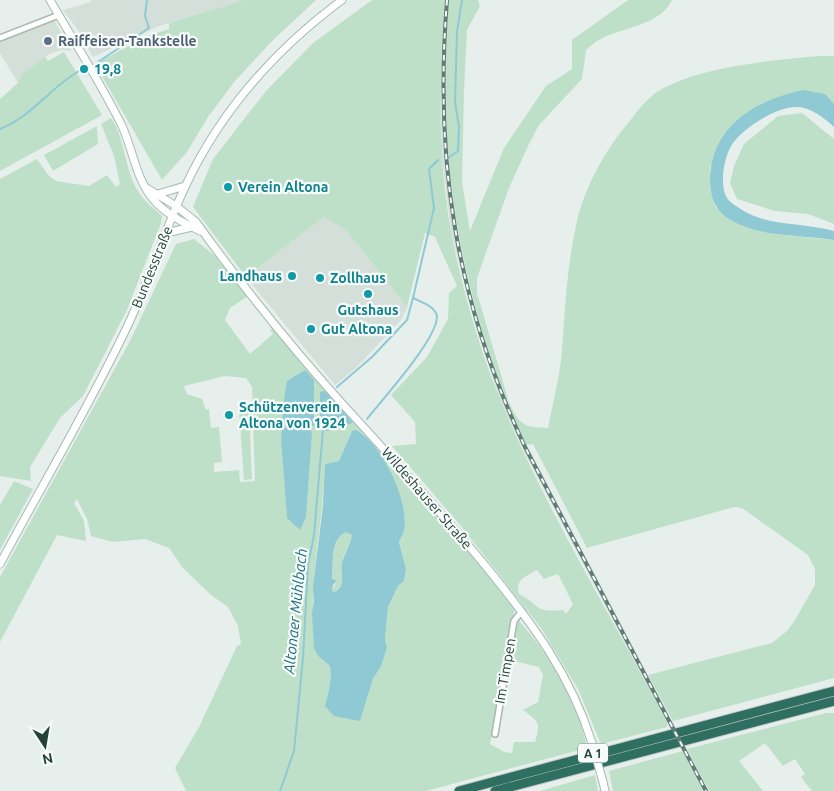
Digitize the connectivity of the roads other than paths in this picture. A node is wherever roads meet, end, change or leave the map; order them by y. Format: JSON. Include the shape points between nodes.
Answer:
{"nodes":[{"id":1,"x":50,"y":0,"type":"edge"},
{"id":2,"x":342,"y":0,"type":"edge"},
{"id":3,"x":58,"y":15,"type":"junction"},
{"id":4,"x":0,"y":38,"type":"edge"},
{"id":5,"x":185,"y":186,"type":"junction"},
{"id":6,"x":145,"y":187,"type":"junction"},
{"id":7,"x":158,"y":194,"type":"junction"},
{"id":8,"x":176,"y":206,"type":"junction"},
{"id":9,"x":172,"y":215,"type":"junction"},
{"id":10,"x":192,"y":227,"type":"junction"},
{"id":11,"x":203,"y":232,"type":"junction"},
{"id":12,"x":166,"y":233,"type":"junction"},
{"id":13,"x":0,"y":564,"type":"edge"},
{"id":14,"x":522,"y":611,"type":"junction"},
{"id":15,"x":834,"y":691,"type":"edge"},
{"id":16,"x":834,"y":701,"type":"edge"},
{"id":17,"x":495,"y":734,"type":"dead end"},
{"id":18,"x":458,"y":791,"type":"edge"},
{"id":19,"x":495,"y":791,"type":"edge"},
{"id":20,"x":605,"y":791,"type":"edge"}],
"edges":[{"from":1,"to":3,"type":"main road","name":"Wildeshauser Straße"},
{"from":2,"to":5,"type":"main road","name":"Bundesstraße","via":[[293,40],[249,86],[212,138]]},
{"from":3,"to":4,"type":"street"},
{"from":3,"to":6,"type":"main road","name":"Wildeshauser Straße","via":[[115,112]]},
{"from":5,"to":7,"type":"main road"},
{"from":5,"to":8,"type":"main road","name":"Bundesstraße"},
{"from":6,"to":7,"type":"main road","name":"Wildeshauser Straße"},
{"from":6,"to":9,"type":"main road","name":"Wildeshauser Straße","via":[[156,203]]},
{"from":7,"to":8,"type":"main road","name":"Wildeshauser Straße"},
{"from":8,"to":9,"type":"main road","name":"Bundesstraße"},
{"from":8,"to":11,"type":"main road","name":"Wildeshauser Straße"},
{"from":9,"to":10,"type":"main road","name":"Wildeshauser Straße"},
{"from":9,"to":12,"type":"main road","name":"Bundesstraße"},
{"from":10,"to":11,"type":"main road","name":"Wildeshauser Straße"},
{"from":10,"to":12,"type":"main road"},
{"from":11,"to":14,"type":"main road","name":"Wildeshauser Straße","via":[[315,373],[440,510]]},
{"from":12,"to":13,"type":"main road","name":"Bundesstraße","via":[[126,329]]},
{"from":14,"to":17,"type":"street","name":"Im Timpen","via":[[514,621]]},
{"from":14,"to":20,"type":"main road","name":"Wildeshauser Straße","bridge":true,"via":[[561,670],[583,715]]},
{"from":15,"to":18,"type":"highway","number":"A 1"},
{"from":16,"to":19,"type":"highway","number":"A 1"}]}
